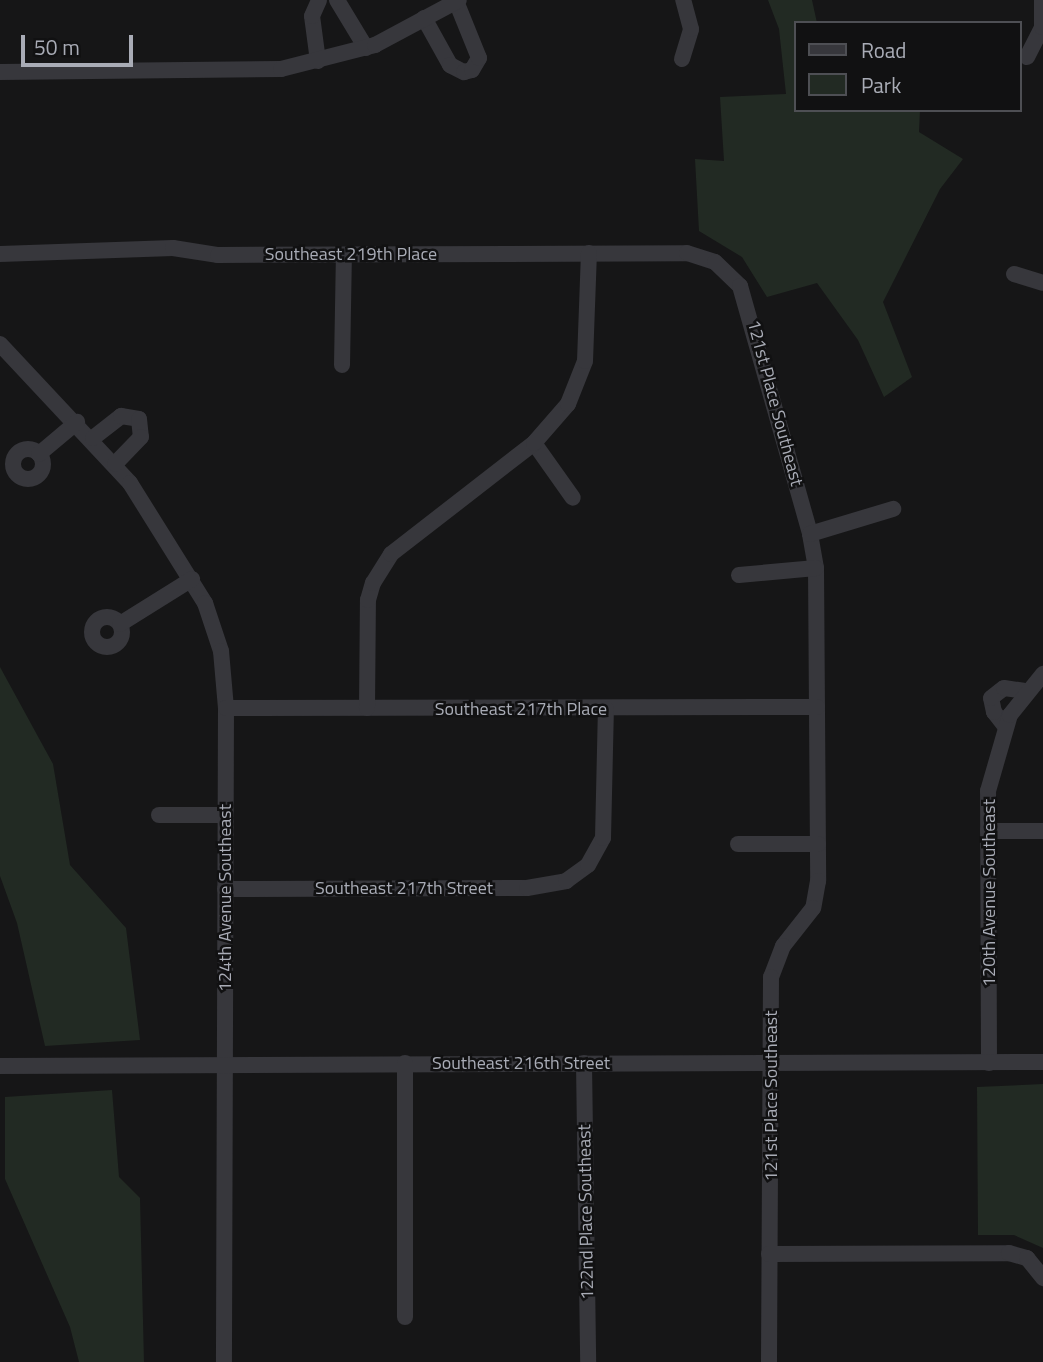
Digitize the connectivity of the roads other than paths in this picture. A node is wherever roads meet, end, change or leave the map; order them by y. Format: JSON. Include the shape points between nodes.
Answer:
{"nodes":[{"id":1,"x":320,"y":0,"type":"edge"},
{"id":2,"x":337,"y":0,"type":"edge"},
{"id":3,"x":683,"y":0,"type":"edge"},
{"id":4,"x":1042,"y":0,"type":"edge"},
{"id":5,"x":457,"y":1,"type":"edge"},
{"id":6,"x":424,"y":18,"type":"junction"},
{"id":7,"x":366,"y":48,"type":"junction"},
{"id":8,"x":1027,"y":57,"type":"dead end"},
{"id":9,"x":682,"y":59,"type":"dead end"},
{"id":10,"x":318,"y":61,"type":"junction"},
{"id":11,"x":0,"y":72,"type":"edge"},
{"id":12,"x":589,"y":253,"type":"junction"},
{"id":13,"x":0,"y":254,"type":"edge"},
{"id":14,"x":344,"y":255,"type":"junction"},
{"id":15,"x":702,"y":257,"type":"joint"},
{"id":16,"x":1014,"y":274,"type":"dead end"},
{"id":17,"x":1043,"y":283,"type":"edge"},
{"id":18,"x":0,"y":344,"type":"edge"},
{"id":19,"x":342,"y":365,"type":"dead end"},
{"id":20,"x":77,"y":422,"type":"junction"},
{"id":21,"x":93,"y":438,"type":"junction"},
{"id":22,"x":534,"y":443,"type":"junction"},
{"id":23,"x":40,"y":454,"type":"dead end"},
{"id":24,"x":115,"y":464,"type":"junction"},
{"id":25,"x":573,"y":498,"type":"dead end"},
{"id":26,"x":893,"y":509,"type":"dead end"},
{"id":27,"x":810,"y":534,"type":"junction"},
{"id":28,"x":816,"y":568,"type":"junction"},
{"id":29,"x":739,"y":575,"type":"dead end"},
{"id":30,"x":192,"y":579,"type":"junction"},
{"id":31,"x":120,"y":624,"type":"dead end"},
{"id":32,"x":1043,"y":674,"type":"edge"},
{"id":33,"x":1025,"y":691,"type":"junction"},
{"id":34,"x":817,"y":707,"type":"junction"},
{"id":35,"x":226,"y":708,"type":"junction"},
{"id":36,"x":367,"y":708,"type":"junction"},
{"id":37,"x":606,"y":709,"type":"junction"},
{"id":38,"x":1005,"y":726,"type":"junction"},
{"id":39,"x":159,"y":815,"type":"dead end"},
{"id":40,"x":225,"y":815,"type":"junction"},
{"id":41,"x":988,"y":831,"type":"junction"},
{"id":42,"x":1043,"y":831,"type":"edge"},
{"id":43,"x":738,"y":844,"type":"dead end"},
{"id":44,"x":818,"y":844,"type":"junction"},
{"id":45,"x":225,"y":889,"type":"junction"},
{"id":46,"x":1043,"y":1062,"type":"edge"},
{"id":47,"x":405,"y":1063,"type":"junction"},
{"id":48,"x":584,"y":1063,"type":"junction"},
{"id":49,"x":771,"y":1063,"type":"junction"},
{"id":50,"x":989,"y":1063,"type":"junction"},
{"id":51,"x":225,"y":1064,"type":"junction"},
{"id":52,"x":0,"y":1066,"type":"edge"},
{"id":53,"x":769,"y":1254,"type":"junction"},
{"id":54,"x":1041,"y":1274,"type":"edge"},
{"id":55,"x":405,"y":1317,"type":"dead end"},
{"id":56,"x":225,"y":1362,"type":"edge"},
{"id":57,"x":588,"y":1362,"type":"edge"},
{"id":58,"x":769,"y":1362,"type":"edge"}],
"edges":[{"from":1,"to":10,"type":"street","via":[[312,16]]},
{"from":2,"to":7,"type":"street"},
{"from":3,"to":9,"type":"street","via":[[691,29]]},
{"from":4,"to":8,"type":"street","via":[[1042,27]]},
{"from":5,"to":6,"type":"street"},
{"from":5,"to":6,"type":"street","via":[[480,58],[472,70],[464,72],[450,65]]},
{"from":6,"to":7,"type":"street"},
{"from":7,"to":10,"type":"street"},
{"from":10,"to":11,"type":"street","via":[[261,71]]},
{"from":12,"to":14,"type":"street","name":"Southeast 219th Place"},
{"from":12,"to":15,"type":"street","name":"Southeast 219th Place"},
{"from":12,"to":22,"type":"street","via":[[585,361],[568,404]]},
{"from":13,"to":14,"type":"street","name":"Southeast 219th Place","via":[[173,248],[218,255]]},
{"from":14,"to":19,"type":"street"},
{"from":15,"to":27,"type":"street","name":"121st Place Southeast","via":[[729,272],[748,305]]},
{"from":16,"to":17,"type":"street"},
{"from":18,"to":20,"type":"street","name":"124th Avenue Southeast"},
{"from":20,"to":21,"type":"street","name":"124th Avenue Southeast"},
{"from":20,"to":23,"type":"street"},
{"from":21,"to":24,"type":"street","name":"124th Avenue Southeast"},
{"from":21,"to":24,"type":"street","via":[[121,415],[139,419],[141,437]]},
{"from":22,"to":25,"type":"street"},
{"from":22,"to":36,"type":"street","via":[[380,567],[368,600]]},
{"from":24,"to":30,"type":"street","name":"124th Avenue Southeast"},
{"from":26,"to":27,"type":"street"},
{"from":27,"to":28,"type":"street","name":"121st Place Southeast"},
{"from":28,"to":29,"type":"street"},
{"from":28,"to":34,"type":"street","name":"121st Place Southeast"},
{"from":30,"to":31,"type":"street"},
{"from":30,"to":35,"type":"street","name":"124th Avenue Southeast","via":[[221,652]]},
{"from":32,"to":33,"type":"street","name":"120th Avenue Southeast"},
{"from":33,"to":38,"type":"street","name":"120th Avenue Southeast"},
{"from":33,"to":38,"type":"street","via":[[1004,688],[992,698],[994,712]]},
{"from":34,"to":37,"type":"street","name":"Southeast 217th Place"},
{"from":34,"to":44,"type":"street","name":"121st Place Southeast"},
{"from":35,"to":36,"type":"street","name":"Southeast 217th Place"},
{"from":35,"to":40,"type":"street","name":"124th Avenue Southeast"},
{"from":36,"to":37,"type":"street","name":"Southeast 217th Place"},
{"from":37,"to":45,"type":"street","name":"Southeast 217th Street","via":[[606,822],[597,853],[580,872],[551,886]]},
{"from":38,"to":41,"type":"street","name":"120th Avenue Southeast","via":[[988,791]]},
{"from":39,"to":40,"type":"street"},
{"from":40,"to":45,"type":"street","name":"124th Avenue Southeast"},
{"from":41,"to":42,"type":"street"},
{"from":41,"to":50,"type":"street","name":"120th Avenue Southeast"},
{"from":43,"to":44,"type":"street"},
{"from":44,"to":49,"type":"street","name":"121st Place Southeast","via":[[813,908],[783,946],[773,969]]},
{"from":45,"to":51,"type":"street","name":"124th Avenue Southeast"},
{"from":46,"to":50,"type":"street","name":"Southeast 216th Street"},
{"from":47,"to":48,"type":"street","name":"Southeast 216th Street"},
{"from":47,"to":51,"type":"street","name":"Southeast 216th Street"},
{"from":47,"to":55,"type":"street"},
{"from":48,"to":49,"type":"street","name":"Southeast 216th Street"},
{"from":48,"to":57,"type":"street","name":"122nd Place Southeast"},
{"from":49,"to":50,"type":"street","name":"Southeast 216th Street"},
{"from":49,"to":53,"type":"street","name":"121st Place Southeast"},
{"from":51,"to":52,"type":"street","name":"Southeast 216th Street"},
{"from":51,"to":56,"type":"street","name":"124th Avenue Southeast"},
{"from":53,"to":54,"type":"street","via":[[1009,1253],[1027,1258]]},
{"from":53,"to":58,"type":"street","name":"121st Place Southeast"}]}
